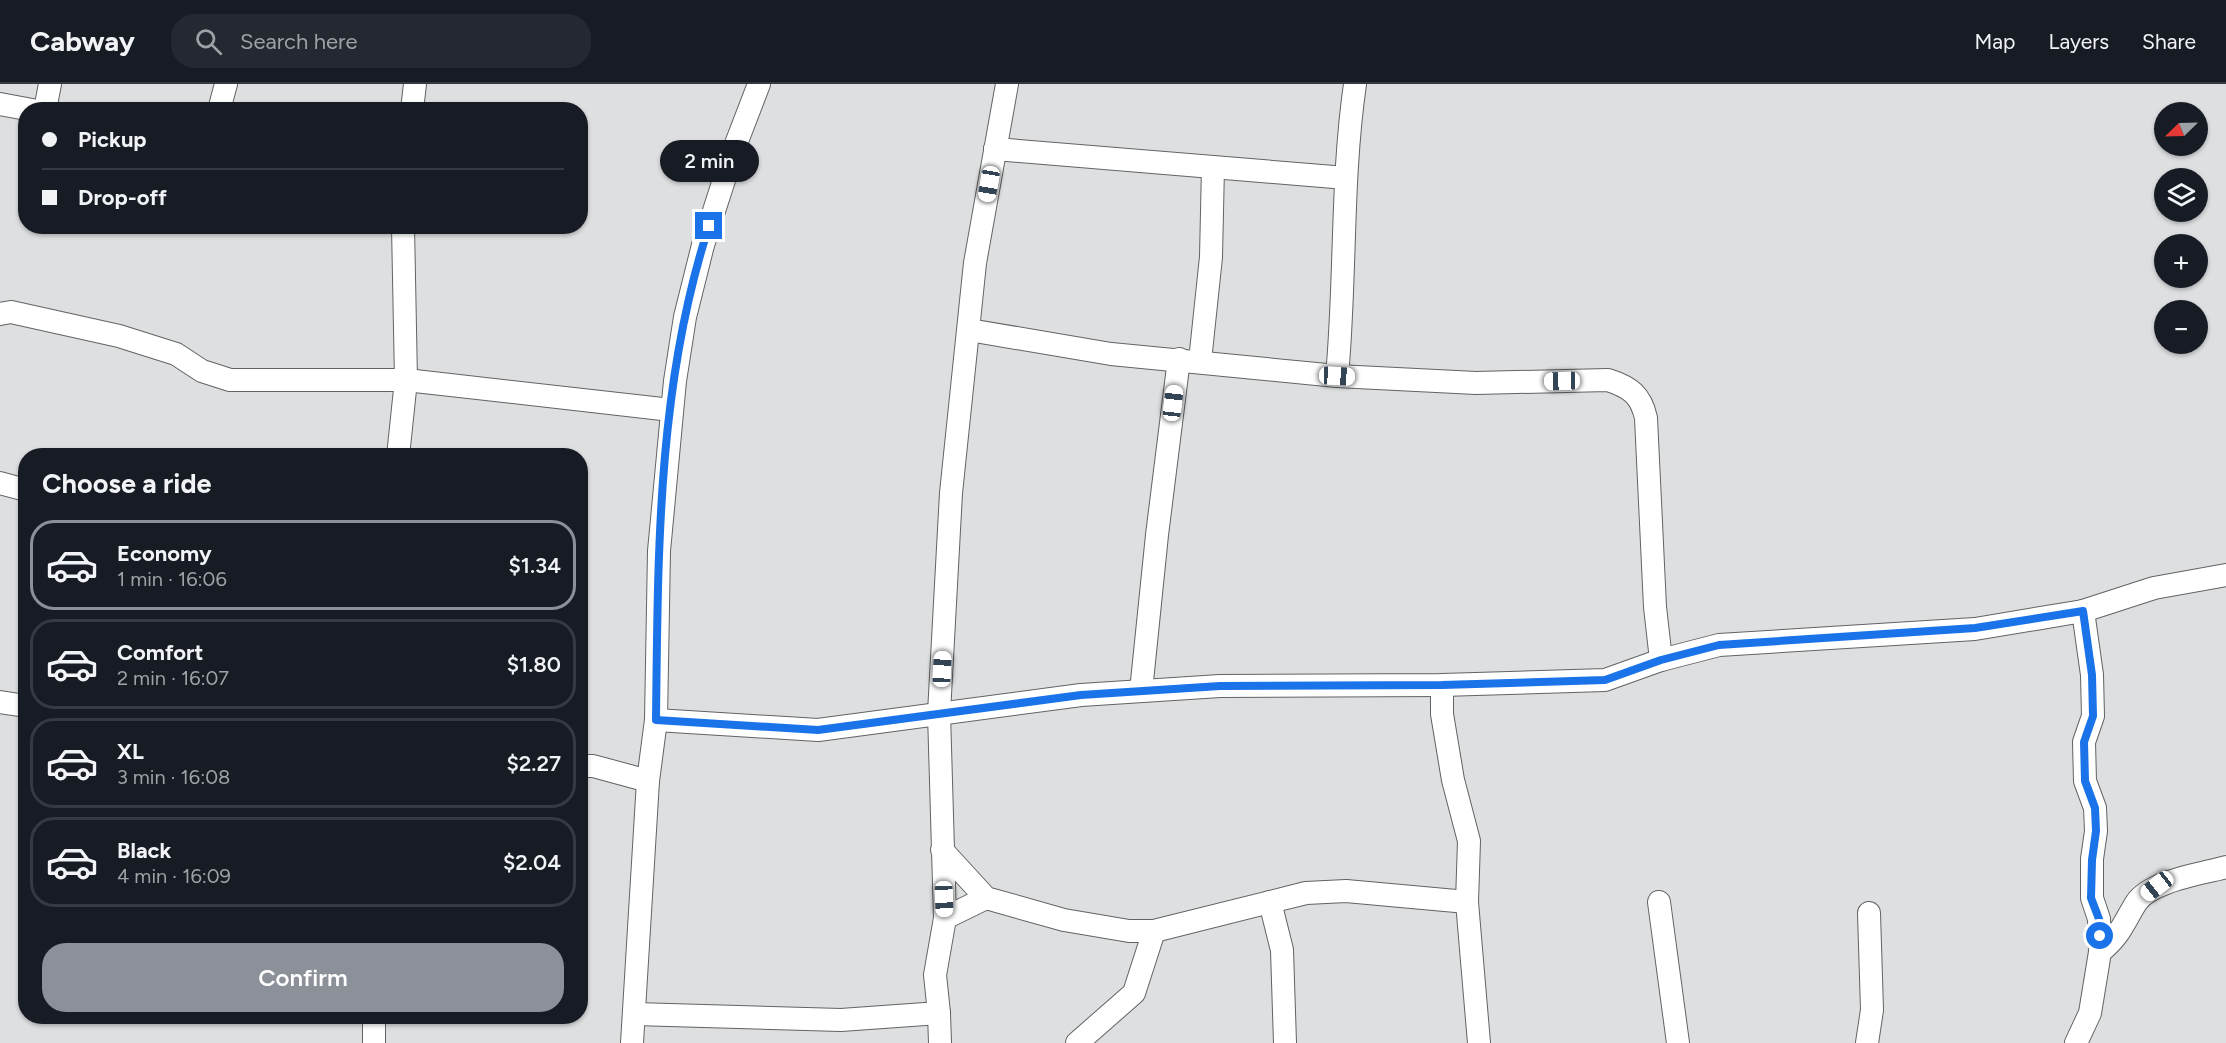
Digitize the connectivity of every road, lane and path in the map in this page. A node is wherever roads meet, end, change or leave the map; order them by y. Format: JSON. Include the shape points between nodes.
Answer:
{"nodes":[{"id":1,"x":50,"y":84,"type":"edge"},
{"id":2,"x":226,"y":84,"type":"edge"},
{"id":3,"x":415,"y":84,"type":"edge"},
{"id":4,"x":759,"y":84,"type":"edge"},
{"id":5,"x":1007,"y":84,"type":"edge"},
{"id":6,"x":1355,"y":84,"type":"edge"},
{"id":7,"x":47,"y":102,"type":"edge"},
{"id":8,"x":221,"y":102,"type":"edge"},
{"id":9,"x":413,"y":102,"type":"edge"},
{"id":10,"x":0,"y":104,"type":"edge"},
{"id":11,"x":18,"y":107,"type":"edge"},
{"id":12,"x":995,"y":149,"type":"junction"},
{"id":13,"x":1213,"y":167,"type":"junction"},
{"id":14,"x":1346,"y":178,"type":"junction"},
{"id":15,"x":403,"y":234,"type":"edge"},
{"id":16,"x":0,"y":314,"type":"edge"},
{"id":17,"x":969,"y":330,"type":"junction"},
{"id":18,"x":1189,"y":360,"type":"junction"},
{"id":19,"x":1337,"y":376,"type":"junction"},
{"id":20,"x":406,"y":380,"type":"junction"},
{"id":21,"x":671,"y":410,"type":"junction"},
{"id":22,"x":399,"y":448,"type":"edge"},
{"id":23,"x":0,"y":483,"type":"edge"},
{"id":24,"x":18,"y":488,"type":"edge"},
{"id":25,"x":2226,"y":574,"type":"edge"},
{"id":26,"x":2083,"y":611,"type":"junction"},
{"id":27,"x":1661,"y":660,"type":"junction"},
{"id":28,"x":1442,"y":685,"type":"junction"},
{"id":29,"x":1141,"y":691,"type":"junction"},
{"id":30,"x":0,"y":702,"type":"edge"},
{"id":31,"x":18,"y":705,"type":"edge"},
{"id":32,"x":939,"y":713,"type":"junction"},
{"id":33,"x":656,"y":720,"type":"junction"},
{"id":34,"x":588,"y":766,"type":"edge"},
{"id":35,"x":648,"y":781,"type":"junction"},
{"id":36,"x":942,"y":850,"type":"junction"},
{"id":37,"x":2226,"y":867,"type":"edge"},
{"id":38,"x":986,"y":898,"type":"junction"},
{"id":39,"x":1270,"y":902,"type":"junction"},
{"id":40,"x":1659,"y":902,"type":"dead end"},
{"id":41,"x":1467,"y":903,"type":"junction"},
{"id":42,"x":1869,"y":913,"type":"dead end"},
{"id":43,"x":945,"y":918,"type":"junction"},
{"id":44,"x":1154,"y":931,"type":"junction"},
{"id":45,"x":2100,"y":952,"type":"junction"},
{"id":46,"x":939,"y":1012,"type":"junction"},
{"id":47,"x":635,"y":1014,"type":"junction"},
{"id":48,"x":374,"y":1024,"type":"edge"},
{"id":49,"x":374,"y":1043,"type":"edge"},
{"id":50,"x":632,"y":1043,"type":"edge"},
{"id":51,"x":940,"y":1043,"type":"edge"},
{"id":52,"x":1077,"y":1043,"type":"edge"},
{"id":53,"x":1285,"y":1043,"type":"edge"},
{"id":54,"x":1479,"y":1043,"type":"edge"},
{"id":55,"x":1678,"y":1043,"type":"edge"},
{"id":56,"x":1867,"y":1043,"type":"edge"},
{"id":57,"x":2076,"y":1043,"type":"edge"}],
"edges":[{"from":1,"to":7,"type":"street"},
{"from":2,"to":8,"type":"street"},
{"from":3,"to":9,"type":"street"},
{"from":4,"to":21,"type":"street","via":[[703,245],[685,317]]},
{"from":5,"to":12,"type":"street"},
{"from":6,"to":14,"type":"street"},
{"from":10,"to":11,"type":"street"},
{"from":12,"to":13,"type":"street"},
{"from":12,"to":17,"type":"street","via":[[975,263]]},
{"from":13,"to":14,"type":"street"},
{"from":13,"to":18,"type":"street","via":[[1211,257]]},
{"from":14,"to":19,"type":"street"},
{"from":15,"to":20,"type":"street"},
{"from":16,"to":20,"type":"street","via":[[11,312],[119,336],[176,354],[202,371],[230,380]]},
{"from":17,"to":18,"type":"street","via":[[1111,354]]},
{"from":17,"to":32,"type":"street","via":[[951,493]]},
{"from":18,"to":19,"type":"street"},
{"from":18,"to":29,"type":"street","via":[[1157,535]]},
{"from":19,"to":27,"type":"street","via":[[1476,382],[1608,380],[1629,387],[1646,418]]},
{"from":20,"to":21,"type":"street"},
{"from":20,"to":22,"type":"street"},
{"from":21,"to":33,"type":"street","via":[[659,550]]},
{"from":23,"to":24,"type":"street"},
{"from":25,"to":26,"type":"street","via":[[2154,588]]},
{"from":26,"to":27,"type":"street","via":[[1975,628],[1719,645]]},
{"from":26,"to":45,"type":"street","via":[[2093,716],[2084,742],[2085,781],[2095,808],[2091,898],[2099,919]]},
{"from":27,"to":28,"type":"street","via":[[1605,680]]},
{"from":28,"to":29,"type":"street","via":[[1220,686]]},
{"from":28,"to":41,"type":"street","via":[[1442,714],[1453,780],[1469,841]]},
{"from":29,"to":32,"type":"street"},
{"from":30,"to":31,"type":"street"},
{"from":32,"to":33,"type":"street","via":[[818,730]]},
{"from":32,"to":36,"type":"street"},
{"from":33,"to":35,"type":"street"},
{"from":34,"to":35,"type":"street"},
{"from":35,"to":47,"type":"street"},
{"from":36,"to":38,"type":"street"},
{"from":36,"to":43,"type":"street"},
{"from":37,"to":45,"type":"street","via":[[2157,886],[2137,901],[2116,939]]},
{"from":38,"to":43,"type":"street"},
{"from":38,"to":44,"type":"street","via":[[1064,920],[1129,931]]},
{"from":39,"to":41,"type":"street","via":[[1306,893],[1346,891]]},
{"from":39,"to":44,"type":"street"},
{"from":39,"to":53,"type":"street","via":[[1282,950]]},
{"from":40,"to":55,"type":"street"},
{"from":41,"to":54,"type":"street"},
{"from":42,"to":56,"type":"street","via":[[1872,1010]]},
{"from":43,"to":46,"type":"street","via":[[935,975]]},
{"from":44,"to":52,"type":"street","via":[[1134,993]]},
{"from":45,"to":57,"type":"street","via":[[2090,1012]]},
{"from":46,"to":47,"type":"street","via":[[841,1020]]},
{"from":46,"to":51,"type":"street"},
{"from":47,"to":50,"type":"street"},
{"from":48,"to":49,"type":"street"}]}
